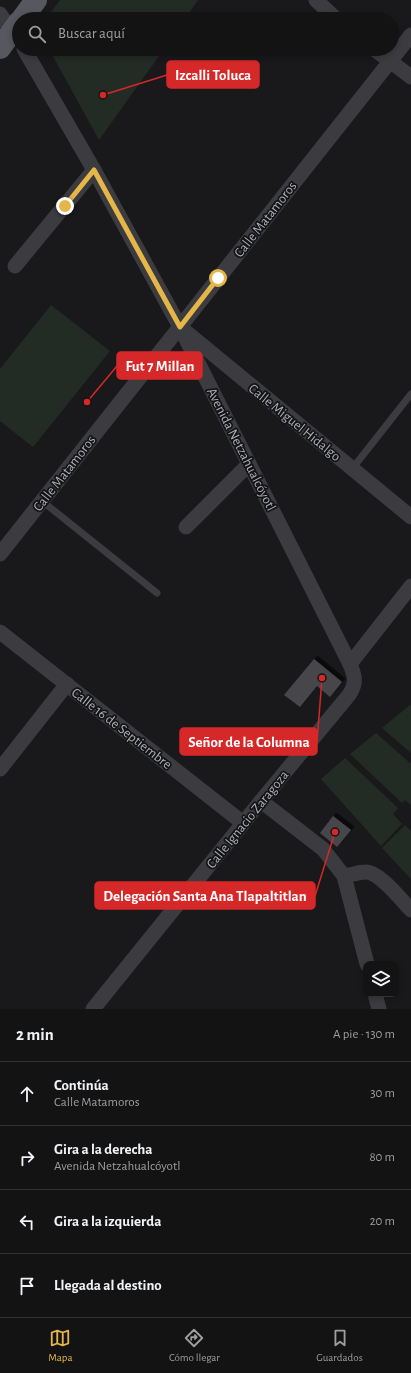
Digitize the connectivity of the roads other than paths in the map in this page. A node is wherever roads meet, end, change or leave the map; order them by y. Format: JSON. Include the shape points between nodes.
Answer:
{"nodes":[{"id":1,"x":36,"y":0,"type":"edge"},
{"id":2,"x":316,"y":0,"type":"edge"},
{"id":3,"x":25,"y":12,"type":"edge"},
{"id":4,"x":329,"y":12,"type":"edge"},
{"id":5,"x":12,"y":28,"type":"edge"},
{"id":6,"x":411,"y":34,"type":"edge"},
{"id":7,"x":0,"y":48,"type":"edge"},
{"id":8,"x":399,"y":49,"type":"edge"},
{"id":9,"x":28,"y":56,"type":"edge"},
{"id":10,"x":383,"y":56,"type":"edge"},
{"id":11,"x":394,"y":56,"type":"edge"},
{"id":12,"x":390,"y":61,"type":"junction"},
{"id":13,"x":411,"y":77,"type":"edge"},
{"id":14,"x":94,"y":170,"type":"junction"},
{"id":15,"x":15,"y":266,"type":"dead end"},
{"id":16,"x":180,"y":327,"type":"junction"},
{"id":17,"x":411,"y":394,"type":"edge"},
{"id":18,"x":249,"y":464,"type":"junction"},
{"id":19,"x":352,"y":469,"type":"junction"},
{"id":20,"x":42,"y":502,"type":"junction"},
{"id":21,"x":411,"y":517,"type":"edge"},
{"id":22,"x":186,"y":527,"type":"dead end"},
{"id":23,"x":0,"y":554,"type":"edge"},
{"id":24,"x":411,"y":586,"type":"edge"},
{"id":25,"x":157,"y":593,"type":"dead end"},
{"id":26,"x":0,"y":632,"type":"edge"},
{"id":27,"x":350,"y":664,"type":"junction"},
{"id":28,"x":67,"y":684,"type":"junction"},
{"id":29,"x":0,"y":769,"type":"edge"},
{"id":30,"x":262,"y":801,"type":"junction"},
{"id":31,"x":243,"y":823,"type":"junction"},
{"id":32,"x":344,"y":876,"type":"junction"},
{"id":33,"x":411,"y":910,"type":"edge"},
{"id":34,"x":367,"y":961,"type":"edge"},
{"id":35,"x":377,"y":997,"type":"edge"},
{"id":36,"x":93,"y":1009,"type":"edge"},
{"id":37,"x":379,"y":1009,"type":"edge"}],
"edges":[{"from":1,"to":3,"type":"main road"},
{"from":2,"to":4,"type":"street"},
{"from":5,"to":7,"type":"main road"},
{"from":6,"to":8,"type":"street","name":"Calle Matamoros"},
{"from":9,"to":14,"type":"street","name":"Avenida Netzahualcóyotl"},
{"from":10,"to":12,"type":"street"},
{"from":11,"to":12,"type":"street","name":"Calle Matamoros"},
{"from":12,"to":13,"type":"street"},
{"from":12,"to":16,"type":"street","name":"Calle Matamoros"},
{"from":14,"to":15,"type":"street"},
{"from":14,"to":16,"type":"street","name":"Avenida Netzahualcóyotl"},
{"from":16,"to":18,"type":"street","name":"Avenida Netzahualcóyotl"},
{"from":16,"to":19,"type":"street","name":"Calle Miguel Hidalgo"},
{"from":16,"to":20,"type":"street","name":"Calle Matamoros"},
{"from":17,"to":19,"type":"lane"},
{"from":18,"to":22,"type":"street"},
{"from":18,"to":27,"type":"street","name":"Avenida Netzahualcóyotl"},
{"from":19,"to":21,"type":"street","name":"Calle Miguel Hidalgo"},
{"from":20,"to":23,"type":"street","name":"Calle Matamoros"},
{"from":20,"to":25,"type":"lane"},
{"from":24,"to":27,"type":"street"},
{"from":26,"to":28,"type":"street","name":"Calle 16 de Septiembre"},
{"from":27,"to":30,"type":"street","name":"Calle Ignacio Zaragoza","via":[[355,680],[349,695]]},
{"from":28,"to":29,"type":"street"},
{"from":28,"to":31,"type":"street","name":"Calle 16 de Septiembre"},
{"from":30,"to":31,"type":"street","name":"Calle Ignacio Zaragoza"},
{"from":30,"to":32,"type":"street","via":[[323,849]]},
{"from":31,"to":36,"type":"street","name":"Calle Ignacio Zaragoza"},
{"from":32,"to":33,"type":"street","via":[[373,873]]},
{"from":32,"to":34,"type":"street"},
{"from":35,"to":37,"type":"street"}]}
